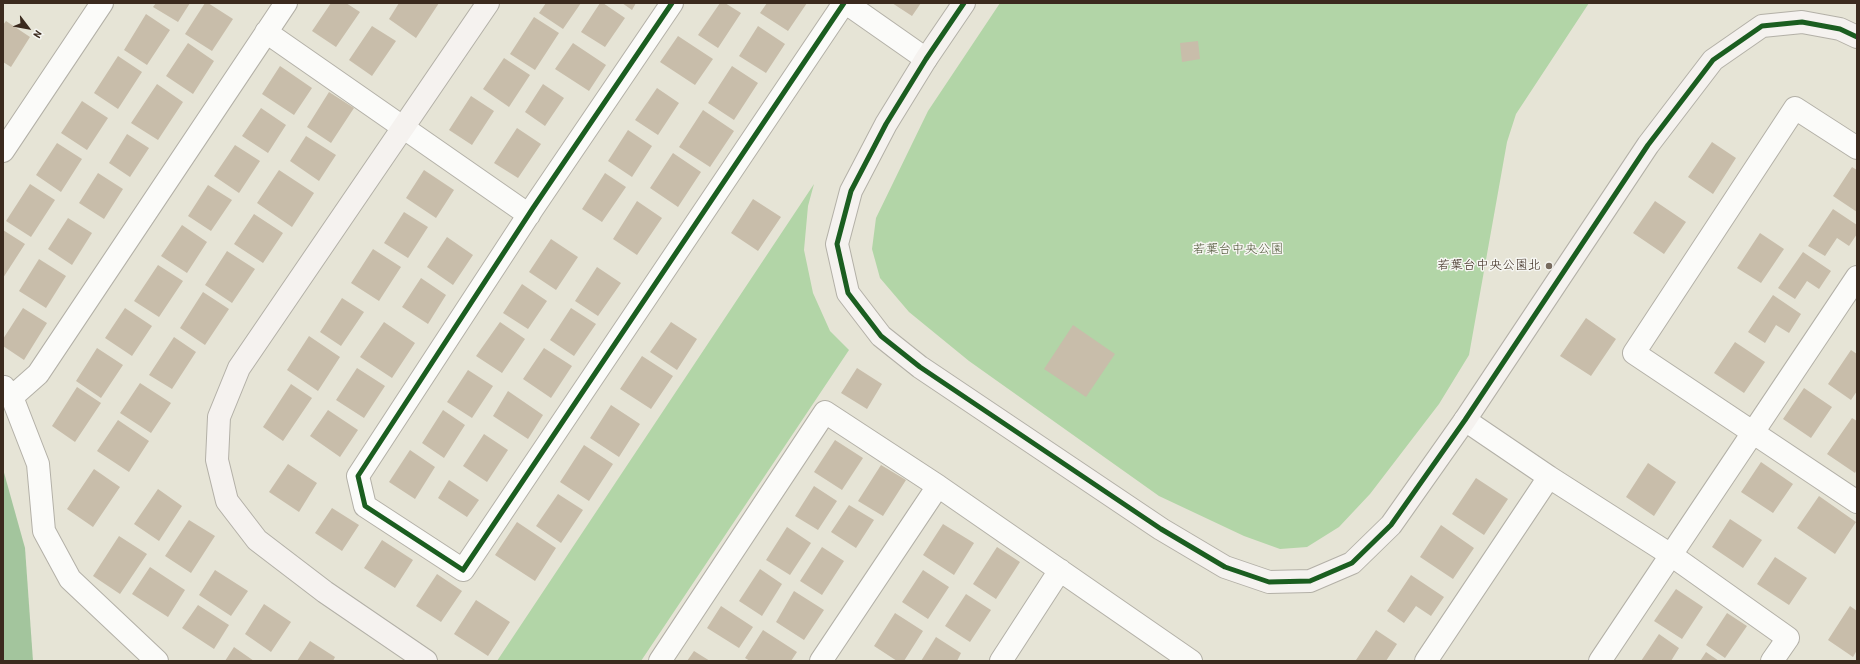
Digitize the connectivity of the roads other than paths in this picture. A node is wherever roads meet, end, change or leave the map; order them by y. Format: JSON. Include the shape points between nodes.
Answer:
{"nodes":[{"id":1,"x":102,"y":3,"type":"edge"},
{"id":2,"x":286,"y":3,"type":"edge"},
{"id":3,"x":488,"y":3,"type":"edge"},
{"id":4,"x":672,"y":3,"type":"edge"},
{"id":5,"x":845,"y":3,"type":"edge"},
{"id":6,"x":964,"y":3,"type":"edge"},
{"id":7,"x":266,"y":32,"type":"junction"},
{"id":8,"x":1857,"y":37,"type":"edge"},
{"id":9,"x":926,"y":59,"type":"junction"},
{"id":10,"x":404,"y":127,"type":"junction"},
{"id":11,"x":1857,"y":148,"type":"edge"},
{"id":12,"x":3,"y":150,"type":"edge"},
{"id":13,"x":529,"y":215,"type":"junction"},
{"id":14,"x":1857,"y":277,"type":"edge"},
{"id":15,"x":8,"y":392,"type":"edge"},
{"id":16,"x":1465,"y":420,"type":"junction"},
{"id":17,"x":1753,"y":433,"type":"junction"},
{"id":18,"x":1549,"y":477,"type":"junction"},
{"id":19,"x":938,"y":486,"type":"junction"},
{"id":20,"x":1857,"y":502,"type":"edge"},
{"id":21,"x":1671,"y":556,"type":"junction"},
{"id":22,"x":1060,"y":570,"type":"junction"},
{"id":23,"x":1177,"y":657,"type":"edge"},
{"id":24,"x":157,"y":661,"type":"edge"},
{"id":25,"x":426,"y":661,"type":"edge"},
{"id":26,"x":660,"y":661,"type":"edge"},
{"id":27,"x":821,"y":661,"type":"edge"},
{"id":28,"x":1001,"y":661,"type":"edge"},
{"id":29,"x":1426,"y":661,"type":"edge"},
{"id":30,"x":1600,"y":661,"type":"edge"},
{"id":31,"x":1772,"y":661,"type":"edge"}],
"edges":[{"from":1,"to":12,"type":"street"},
{"from":2,"to":7,"type":"street"},
{"from":3,"to":10,"type":"street"},
{"from":4,"to":13,"type":"street"},
{"from":5,"to":9,"type":"street"},
{"from":5,"to":13,"type":"street","via":[[463,570],[365,506],[358,476]]},
{"from":6,"to":9,"type":"street"},
{"from":7,"to":10,"type":"street"},
{"from":7,"to":15,"type":"street","via":[[38,374]]},
{"from":8,"to":16,"type":"street","via":[[1840,29],[1802,22],[1762,26],[1713,60],[1648,145]]},
{"from":9,"to":16,"type":"street","via":[[886,124],[851,191],[837,244],[848,293],[880,336],[920,367],[1162,529],[1225,567],[1269,582],[1310,581],[1352,563],[1391,525]]},
{"from":10,"to":13,"type":"street"},
{"from":10,"to":25,"type":"street","via":[[239,368],[219,417],[217,460],[227,501],[257,540],[325,592]]},
{"from":11,"to":17,"type":"street","via":[[1795,108],[1634,354]]},
{"from":14,"to":17,"type":"street"},
{"from":15,"to":24,"type":"street","via":[[38,464],[44,531],[70,579]]},
{"from":16,"to":18,"type":"street"},
{"from":17,"to":20,"type":"street"},
{"from":17,"to":21,"type":"street"},
{"from":18,"to":21,"type":"street"},
{"from":18,"to":29,"type":"street"},
{"from":19,"to":22,"type":"street"},
{"from":19,"to":26,"type":"street","via":[[825,412]]},
{"from":19,"to":27,"type":"street"},
{"from":21,"to":30,"type":"street"},
{"from":21,"to":31,"type":"street","via":[[1788,638]]},
{"from":22,"to":23,"type":"street"},
{"from":22,"to":28,"type":"street"}]}
